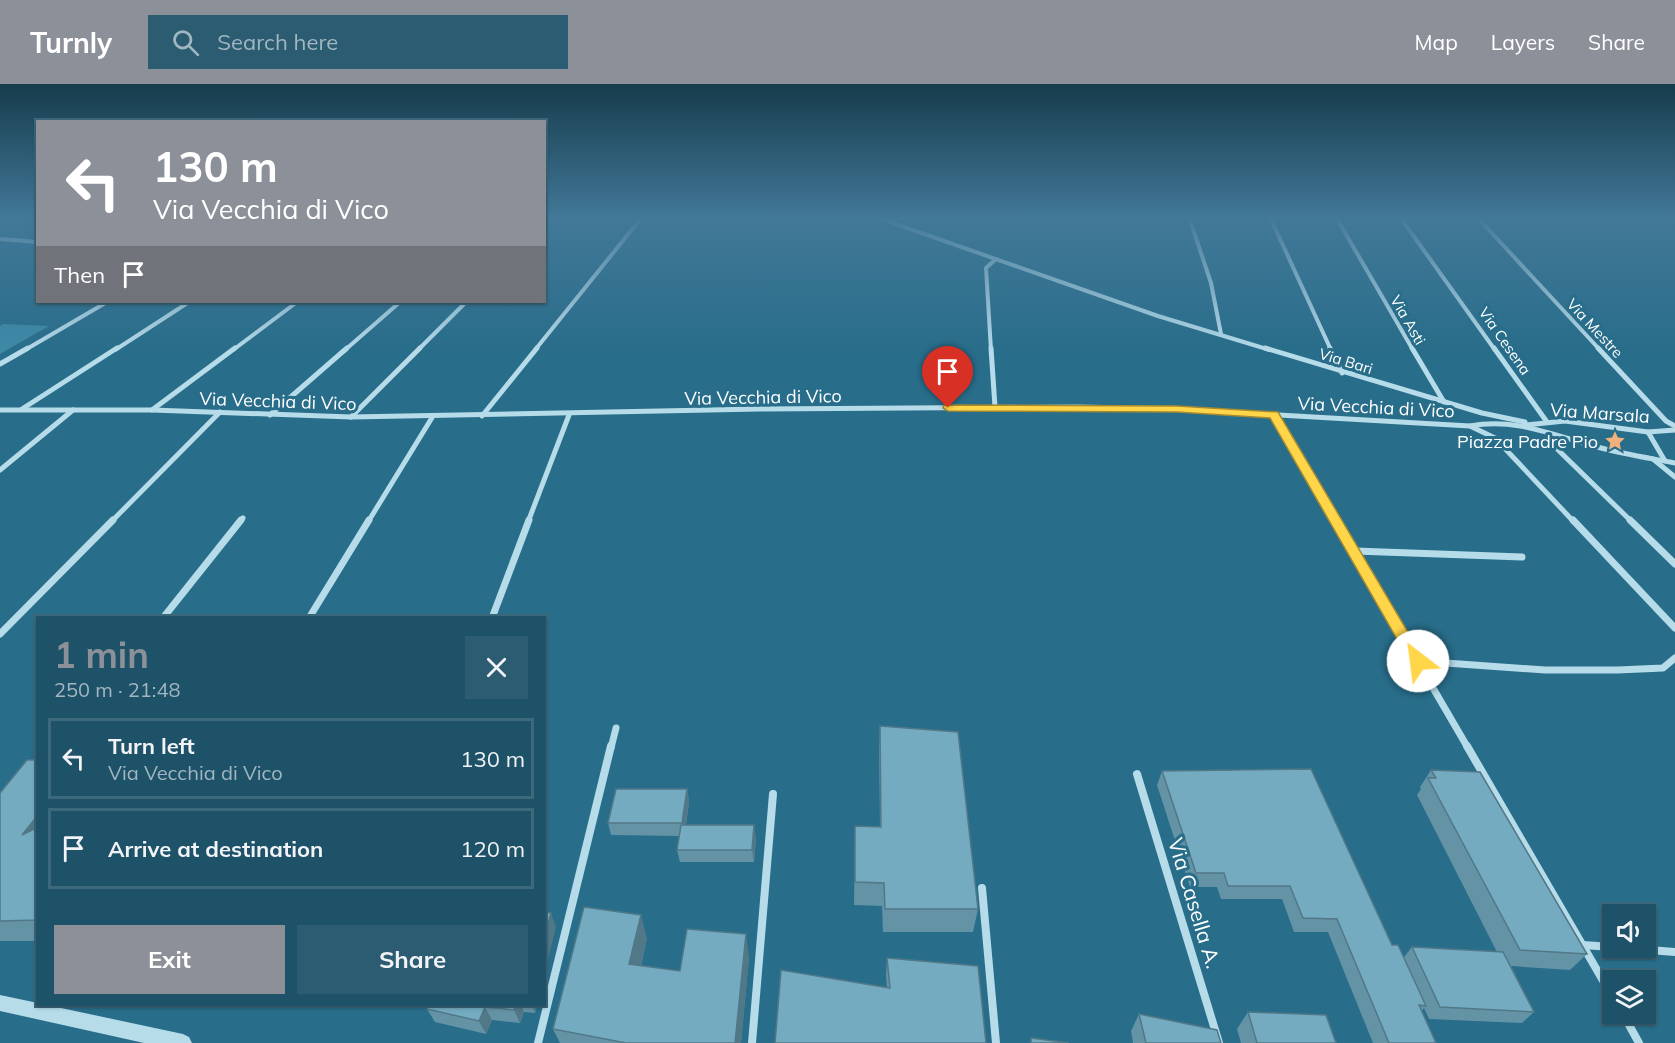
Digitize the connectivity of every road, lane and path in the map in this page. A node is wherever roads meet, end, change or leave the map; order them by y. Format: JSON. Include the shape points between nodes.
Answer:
{"nodes":[{"id":1,"x":606,"y":262,"type":"edge"},
{"id":2,"x":993,"y":262,"type":"edge"},
{"id":3,"x":1004,"y":262,"type":"edge"},
{"id":4,"x":1204,"y":262,"type":"edge"},
{"id":5,"x":1291,"y":262,"type":"edge"},
{"id":6,"x":1362,"y":262,"type":"edge"},
{"id":7,"x":1432,"y":262,"type":"edge"},
{"id":8,"x":1518,"y":262,"type":"edge"},
{"id":9,"x":105,"y":303,"type":"edge"},
{"id":10,"x":187,"y":303,"type":"edge"},
{"id":11,"x":296,"y":303,"type":"edge"},
{"id":12,"x":399,"y":303,"type":"edge"},
{"id":13,"x":465,"y":303,"type":"edge"},
{"id":14,"x":1221,"y":334,"type":"junction"},
{"id":15,"x":0,"y":364,"type":"edge"},
{"id":16,"x":1342,"y":373,"type":"junction"},
{"id":17,"x":1443,"y":402,"type":"junction"},
{"id":18,"x":995,"y":407,"type":"junction"},
{"id":19,"x":0,"y":410,"type":"edge"},
{"id":20,"x":21,"y":410,"type":"junction"},
{"id":21,"x":73,"y":410,"type":"junction"},
{"id":22,"x":152,"y":410,"type":"junction"},
{"id":23,"x":220,"y":412,"type":"junction"},
{"id":24,"x":569,"y":414,"type":"junction"},
{"id":25,"x":1274,"y":414,"type":"junction"},
{"id":26,"x":270,"y":415,"type":"junction"},
{"id":27,"x":434,"y":416,"type":"junction"},
{"id":28,"x":482,"y":416,"type":"junction"},
{"id":29,"x":351,"y":417,"type":"junction"},
{"id":30,"x":1547,"y":422,"type":"junction"},
{"id":31,"x":1528,"y":424,"type":"junction"},
{"id":32,"x":1470,"y":426,"type":"junction"},
{"id":33,"x":1675,"y":428,"type":"edge"},
{"id":34,"x":1648,"y":432,"type":"junction"},
{"id":35,"x":1554,"y":436,"type":"junction"},
{"id":36,"x":1653,"y":458,"type":"junction"},
{"id":37,"x":1665,"y":461,"type":"junction"},
{"id":38,"x":1675,"y":463,"type":"edge"},
{"id":39,"x":0,"y":470,"type":"edge"},
{"id":40,"x":1675,"y":477,"type":"edge"},
{"id":41,"x":243,"y":518,"type":"dead end"},
{"id":42,"x":1355,"y":551,"type":"junction"},
{"id":43,"x":1522,"y":557,"type":"dead end"},
{"id":44,"x":1675,"y":564,"type":"edge"},
{"id":45,"x":165,"y":616,"type":"edge"},
{"id":46,"x":310,"y":616,"type":"edge"},
{"id":47,"x":493,"y":616,"type":"edge"},
{"id":48,"x":1675,"y":628,"type":"edge"},
{"id":49,"x":0,"y":634,"type":"edge"},
{"id":50,"x":1675,"y":658,"type":"edge"},
{"id":51,"x":1418,"y":661,"type":"junction"},
{"id":52,"x":616,"y":728,"type":"dead end"},
{"id":53,"x":1137,"y":774,"type":"dead end"},
{"id":54,"x":773,"y":794,"type":"dead end"},
{"id":55,"x":982,"y":888,"type":"dead end"},
{"id":56,"x":1583,"y":945,"type":"junction"},
{"id":57,"x":1602,"y":946,"type":"edge"},
{"id":58,"x":1656,"y":951,"type":"edge"},
{"id":59,"x":1675,"y":952,"type":"edge"},
{"id":60,"x":1602,"y":978,"type":"edge"},
{"id":61,"x":0,"y":1003,"type":"edge"},
{"id":62,"x":65,"y":1010,"type":"edge"},
{"id":63,"x":1629,"y":1024,"type":"edge"},
{"id":64,"x":183,"y":1043,"type":"edge"},
{"id":65,"x":538,"y":1043,"type":"edge"},
{"id":66,"x":752,"y":1043,"type":"edge"},
{"id":67,"x":996,"y":1043,"type":"edge"},
{"id":68,"x":1219,"y":1043,"type":"edge"},
{"id":69,"x":1639,"y":1043,"type":"edge"}],
"edges":[{"from":1,"to":28,"type":"street"},
{"from":2,"to":18,"type":"street","via":[[987,268]]},
{"from":3,"to":14,"type":"street","name":"Via Bari"},
{"from":4,"to":14,"type":"street"},
{"from":5,"to":16,"type":"street"},
{"from":6,"to":17,"type":"street","name":"Via Asti"},
{"from":7,"to":30,"type":"street","name":"Via Cesena"},
{"from":8,"to":33,"type":"street","name":"Via Mestre"},
{"from":9,"to":15,"type":"street"},
{"from":10,"to":20,"type":"street"},
{"from":11,"to":22,"type":"street"},
{"from":12,"to":26,"type":"street"},
{"from":13,"to":29,"type":"street"},
{"from":14,"to":16,"type":"street","name":"Via Bari"},
{"from":16,"to":17,"type":"street","name":"Via Bari"},
{"from":17,"to":31,"type":"street","name":"Via Bari"},
{"from":18,"to":24,"type":"street","name":"Via Vecchia di Vico"},
{"from":18,"to":25,"type":"street","name":"Via Vecchia di Vico"},
{"from":19,"to":20,"type":"street","name":"Via Vecchia di Vico"},
{"from":20,"to":21,"type":"street","name":"Via Vecchia di Vico"},
{"from":21,"to":22,"type":"street","name":"Via Vecchia di Vico"},
{"from":21,"to":39,"type":"street"},
{"from":22,"to":23,"type":"street","name":"Via Vecchia di Vico"},
{"from":23,"to":26,"type":"street","name":"Via Vecchia di Vico"},
{"from":23,"to":49,"type":"street"},
{"from":24,"to":28,"type":"street","name":"Via Vecchia di Vico"},
{"from":24,"to":47,"type":"street"},
{"from":25,"to":32,"type":"street","name":"Via Vecchia di Vico"},
{"from":25,"to":42,"type":"street"},
{"from":26,"to":29,"type":"street","name":"Via Vecchia di Vico"},
{"from":27,"to":28,"type":"street","name":"Via Vecchia di Vico"},
{"from":27,"to":29,"type":"street","name":"Via Vecchia di Vico"},
{"from":27,"to":46,"type":"street"},
{"from":30,"to":31,"type":"street","name":"Via Marsala"},
{"from":30,"to":34,"type":"street","name":"Via Marsala"},
{"from":31,"to":32,"type":"street","name":"Via Vecchia di Vico","via":[[1481,422]]},
{"from":31,"to":35,"type":"street","name":"Via Bari"},
{"from":32,"to":48,"type":"street","via":[[1495,438]]},
{"from":33,"to":34,"type":"street","name":"Via Marsala"},
{"from":34,"to":37,"type":"street"},
{"from":35,"to":36,"type":"street","name":"Via Bari"},
{"from":35,"to":44,"type":"street","via":[[1552,444]]},
{"from":36,"to":37,"type":"street","name":"Via Bari"},
{"from":36,"to":40,"type":"street"},
{"from":37,"to":38,"type":"street","name":"Via Bari"},
{"from":41,"to":45,"type":"street"},
{"from":42,"to":43,"type":"street"},
{"from":42,"to":51,"type":"street"},
{"from":50,"to":51,"type":"street","via":[[1663,668],[1618,670],[1545,670]]},
{"from":51,"to":56,"type":"street"},
{"from":52,"to":65,"type":"street"},
{"from":53,"to":68,"type":"street","name":"Via Casella A."},
{"from":54,"to":66,"type":"street"},
{"from":55,"to":67,"type":"street"},
{"from":56,"to":57,"type":"street"},
{"from":56,"to":60,"type":"street"},
{"from":58,"to":59,"type":"street"},
{"from":61,"to":62,"type":"street"},
{"from":62,"to":64,"type":"street"},
{"from":63,"to":69,"type":"street"}]}
